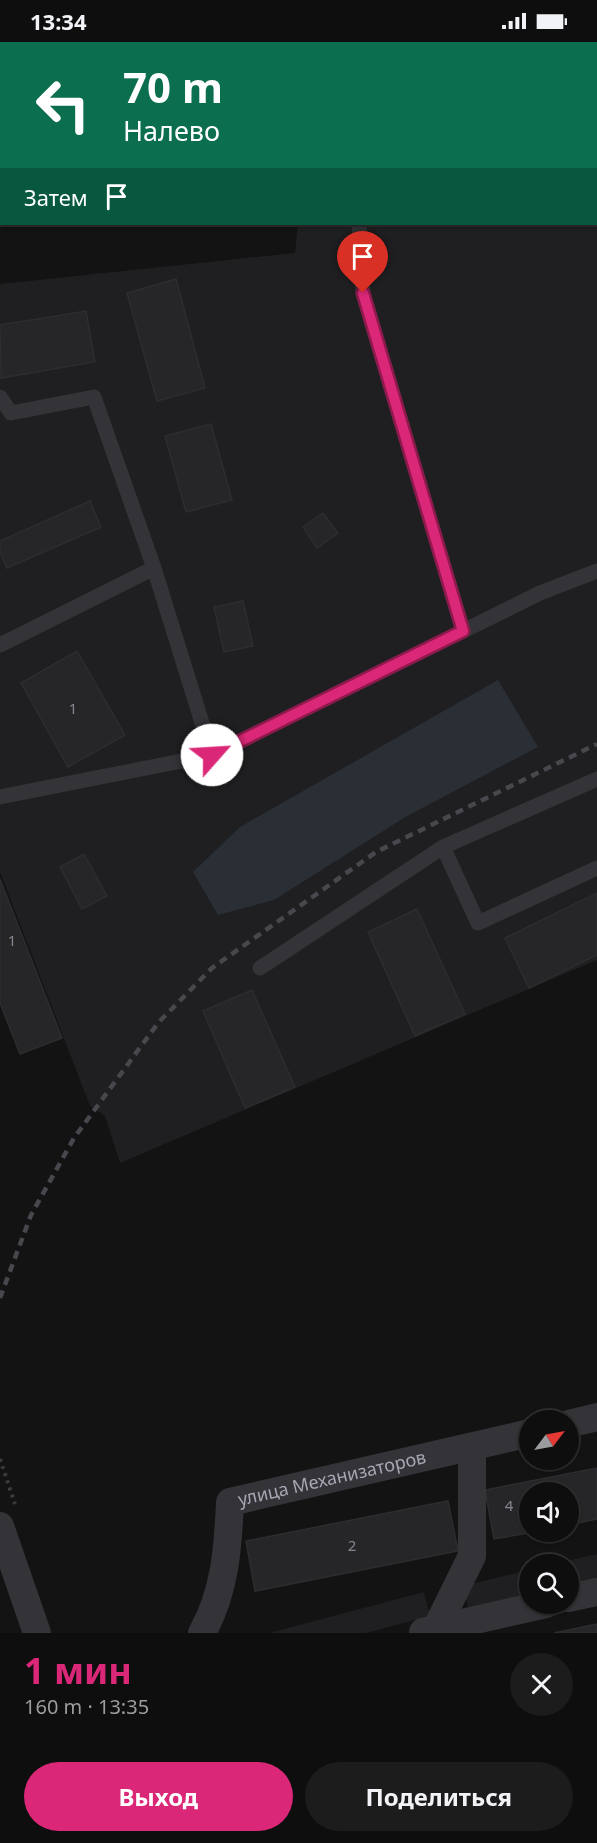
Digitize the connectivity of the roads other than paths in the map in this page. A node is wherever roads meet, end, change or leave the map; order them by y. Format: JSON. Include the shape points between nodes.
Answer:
{"nodes":[{"id":1,"x":359,"y":225,"type":"edge"},
{"id":2,"x":0,"y":397,"type":"edge"},
{"id":3,"x":154,"y":568,"type":"junction"},
{"id":4,"x":597,"y":571,"type":"edge"},
{"id":5,"x":463,"y":631,"type":"junction"},
{"id":6,"x":0,"y":645,"type":"edge"},
{"id":7,"x":212,"y":755,"type":"junction"},
{"id":8,"x":597,"y":779,"type":"edge"},
{"id":9,"x":0,"y":796,"type":"edge"},
{"id":10,"x":442,"y":847,"type":"junction"},
{"id":11,"x":597,"y":868,"type":"edge"},
{"id":12,"x":260,"y":968,"type":"dead end"},
{"id":13,"x":597,"y":1417,"type":"edge"},
{"id":14,"x":579,"y":1421,"type":"edge"},
{"id":15,"x":519,"y":1436,"type":"edge"},
{"id":16,"x":472,"y":1448,"type":"junction"},
{"id":17,"x":0,"y":1526,"type":"edge"},
{"id":18,"x":597,"y":1592,"type":"edge"},
{"id":19,"x":579,"y":1596,"type":"edge"},
{"id":20,"x":519,"y":1610,"type":"edge"},
{"id":21,"x":428,"y":1631,"type":"edge"},
{"id":22,"x":37,"y":1633,"type":"edge"},
{"id":23,"x":202,"y":1633,"type":"edge"}],
"edges":[{"from":1,"to":5,"type":"lane","via":[[363,293]]},
{"from":2,"to":3,"type":"lane","via":[[11,413],[94,397]]},
{"from":3,"to":6,"type":"lane"},
{"from":3,"to":7,"type":"lane"},
{"from":4,"to":5,"type":"lane","via":[[540,593]]},
{"from":5,"to":7,"type":"lane"},
{"from":7,"to":9,"type":"lane"},
{"from":8,"to":10,"type":"lane"},
{"from":10,"to":11,"type":"lane","via":[[478,923]]},
{"from":10,"to":12,"type":"lane"},
{"from":13,"to":14,"type":"street"},
{"from":15,"to":16,"type":"street","name":"улица Механизаторов"},
{"from":16,"to":21,"type":"street","via":[[472,1556]]},
{"from":16,"to":23,"type":"street","name":"улица Механизаторов","via":[[230,1502],[227,1558],[214,1612]]},
{"from":17,"to":22,"type":"street"},
{"from":18,"to":19,"type":"street"},
{"from":20,"to":21,"type":"street"}]}
